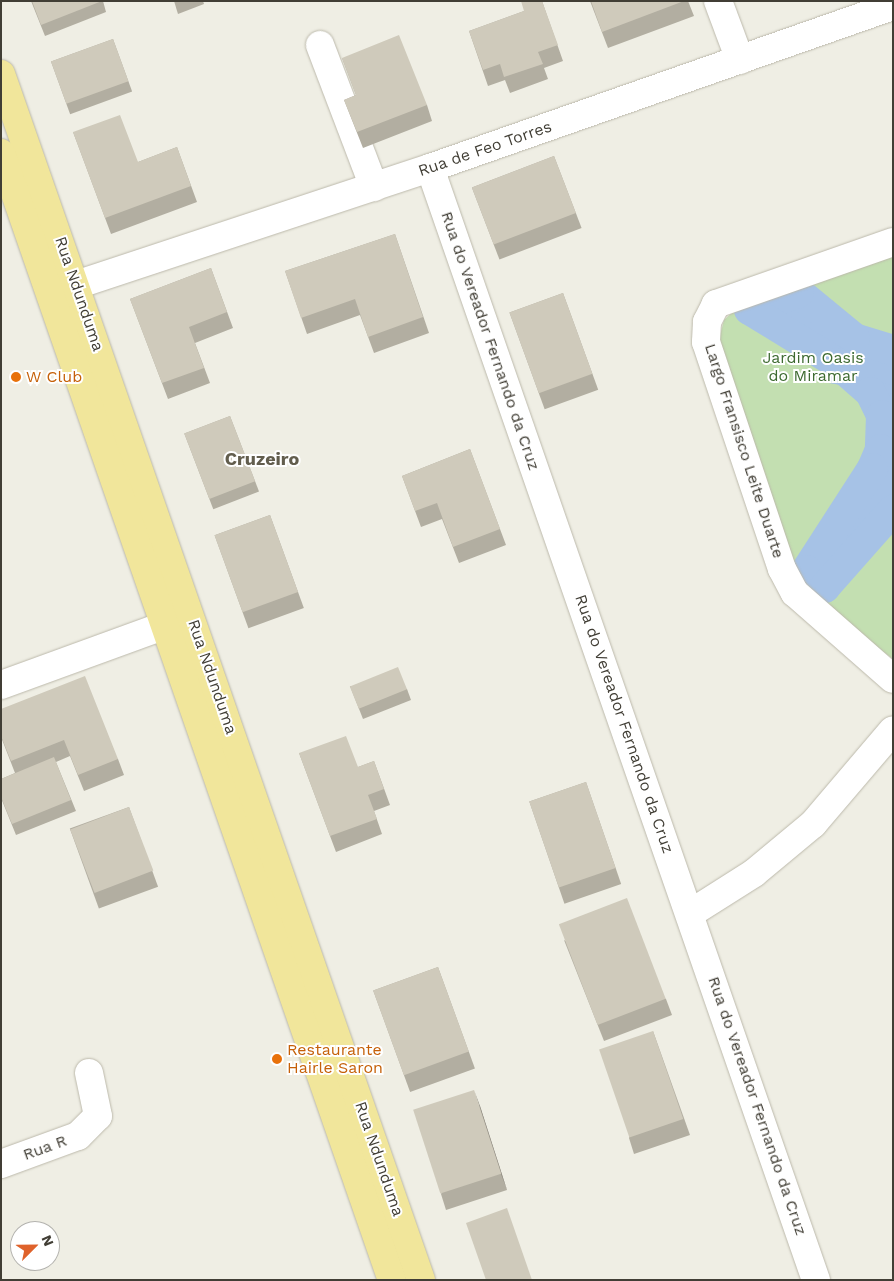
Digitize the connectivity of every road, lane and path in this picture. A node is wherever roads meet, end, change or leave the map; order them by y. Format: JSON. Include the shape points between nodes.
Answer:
{"nodes":[{"id":1,"x":718,"y":1,"type":"edge"},
{"id":2,"x":893,"y":6,"type":"edge"},
{"id":3,"x":320,"y":45,"type":"dead end"},
{"id":4,"x":740,"y":60,"type":"junction"},
{"id":5,"x":1,"y":74,"type":"edge"},
{"id":6,"x":1,"y":153,"type":"edge"},
{"id":7,"x":430,"y":168,"type":"junction"},
{"id":8,"x":374,"y":187,"type":"junction"},
{"id":9,"x":893,"y":242,"type":"edge"},
{"id":10,"x":76,"y":285,"type":"junction"},
{"id":11,"x":163,"y":626,"type":"junction"},
{"id":12,"x":893,"y":679,"type":"edge"},
{"id":13,"x":1,"y":686,"type":"edge"},
{"id":14,"x":893,"y":730,"type":"edge"},
{"id":15,"x":691,"y":914,"type":"junction"},
{"id":16,"x":88,"y":1073,"type":"dead end"},
{"id":17,"x":1,"y":1164,"type":"edge"},
{"id":18,"x":392,"y":1280,"type":"edge"},
{"id":19,"x":421,"y":1280,"type":"edge"},
{"id":20,"x":816,"y":1280,"type":"edge"}],
"edges":[{"from":1,"to":4,"type":"street"},
{"from":2,"to":4,"type":"street","name":"Rua de Feo Torres"},
{"from":3,"to":8,"type":"street"},
{"from":4,"to":7,"type":"street","name":"Rua de Feo Torres"},
{"from":5,"to":10,"type":"main road","name":"Rua Ndunduma"},
{"from":6,"to":11,"type":"main road","name":"Rua Ndunduma"},
{"from":7,"to":8,"type":"street","name":"Rua de Feo Torres"},
{"from":7,"to":15,"type":"street","name":"Rua do Vereador Fernando da Cruz"},
{"from":8,"to":10,"type":"street","name":"Rua de Feo Torres"},
{"from":9,"to":12,"type":"street","name":"Largo Fransisco Leite Duarte","via":[[716,304],[707,322],[706,342],[782,569],[795,593]]},
{"from":10,"to":19,"type":"main road","name":"Rua Ndunduma"},
{"from":11,"to":13,"type":"street"},
{"from":11,"to":18,"type":"main road","name":"Rua Ndunduma"},
{"from":14,"to":15,"type":"street","via":[[813,824],[754,874]]},
{"from":15,"to":20,"type":"street","name":"Rua do Vereador Fernando da Cruz"},
{"from":16,"to":17,"type":"street","name":"Rua R","via":[[98,1116],[78,1136]]}]}
